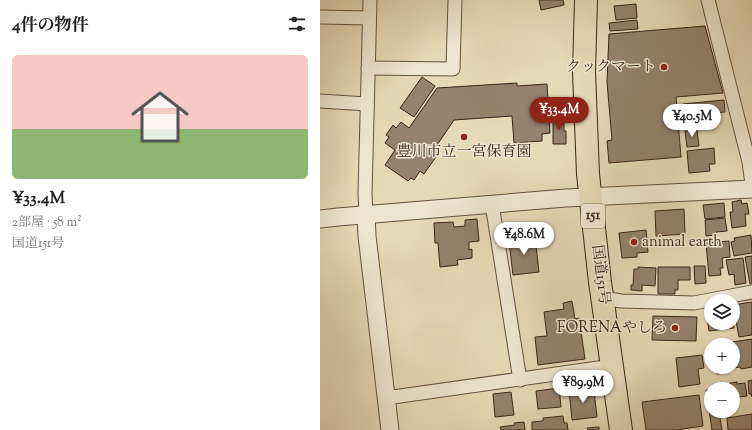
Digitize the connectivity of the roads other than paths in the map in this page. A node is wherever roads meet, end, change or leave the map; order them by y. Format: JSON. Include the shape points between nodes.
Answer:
{"nodes":[{"id":1,"x":370,"y":0,"type":"edge"},
{"id":2,"x":455,"y":0,"type":"edge"},
{"id":3,"x":586,"y":0,"type":"edge"},
{"id":4,"x":708,"y":0,"type":"edge"},
{"id":5,"x":320,"y":16,"type":"edge"},
{"id":6,"x":369,"y":18,"type":"junction"},
{"id":7,"x":368,"y":68,"type":"junction"},
{"id":8,"x":320,"y":101,"type":"edge"},
{"id":9,"x":367,"y":104,"type":"junction"},
{"id":10,"x":752,"y":184,"type":"edge"},
{"id":11,"x":752,"y":189,"type":"edge"},
{"id":12,"x":591,"y":197,"type":"junction"},
{"id":13,"x":492,"y":204,"type":"junction"},
{"id":14,"x":366,"y":215,"type":"junction"},
{"id":15,"x":320,"y":219,"type":"edge"},
{"id":16,"x":752,"y":292,"type":"edge"},
{"id":17,"x":603,"y":298,"type":"junction"},
{"id":18,"x":612,"y":366,"type":"junction"},
{"id":19,"x":520,"y":380,"type":"junction"},
{"id":20,"x":386,"y":398,"type":"junction"},
{"id":21,"x":390,"y":430,"type":"edge"},
{"id":22,"x":621,"y":430,"type":"edge"}],
"edges":[{"from":1,"to":6,"type":"street"},
{"from":2,"to":7,"type":"street","via":[[453,69]]},
{"from":3,"to":12,"type":"highway","name":"国道151号","number":"151","via":[[584,72]]},
{"from":4,"to":10,"type":"street"},
{"from":5,"to":6,"type":"street"},
{"from":6,"to":7,"type":"street"},
{"from":7,"to":9,"type":"street"},
{"from":8,"to":9,"type":"street"},
{"from":9,"to":14,"type":"street"},
{"from":11,"to":12,"type":"street"},
{"from":12,"to":13,"type":"street"},
{"from":12,"to":17,"type":"highway","name":"国道151号","number":"151"},
{"from":13,"to":14,"type":"street"},
{"from":13,"to":19,"type":"street"},
{"from":14,"to":15,"type":"street"},
{"from":14,"to":20,"type":"street"},
{"from":16,"to":17,"type":"street","via":[[694,303],[621,301]]},
{"from":17,"to":18,"type":"highway","name":"国道151号","number":"151"},
{"from":18,"to":19,"type":"street"},
{"from":18,"to":22,"type":"highway","name":"国道151号","number":"151"},
{"from":19,"to":20,"type":"street"},
{"from":20,"to":21,"type":"street"}]}
